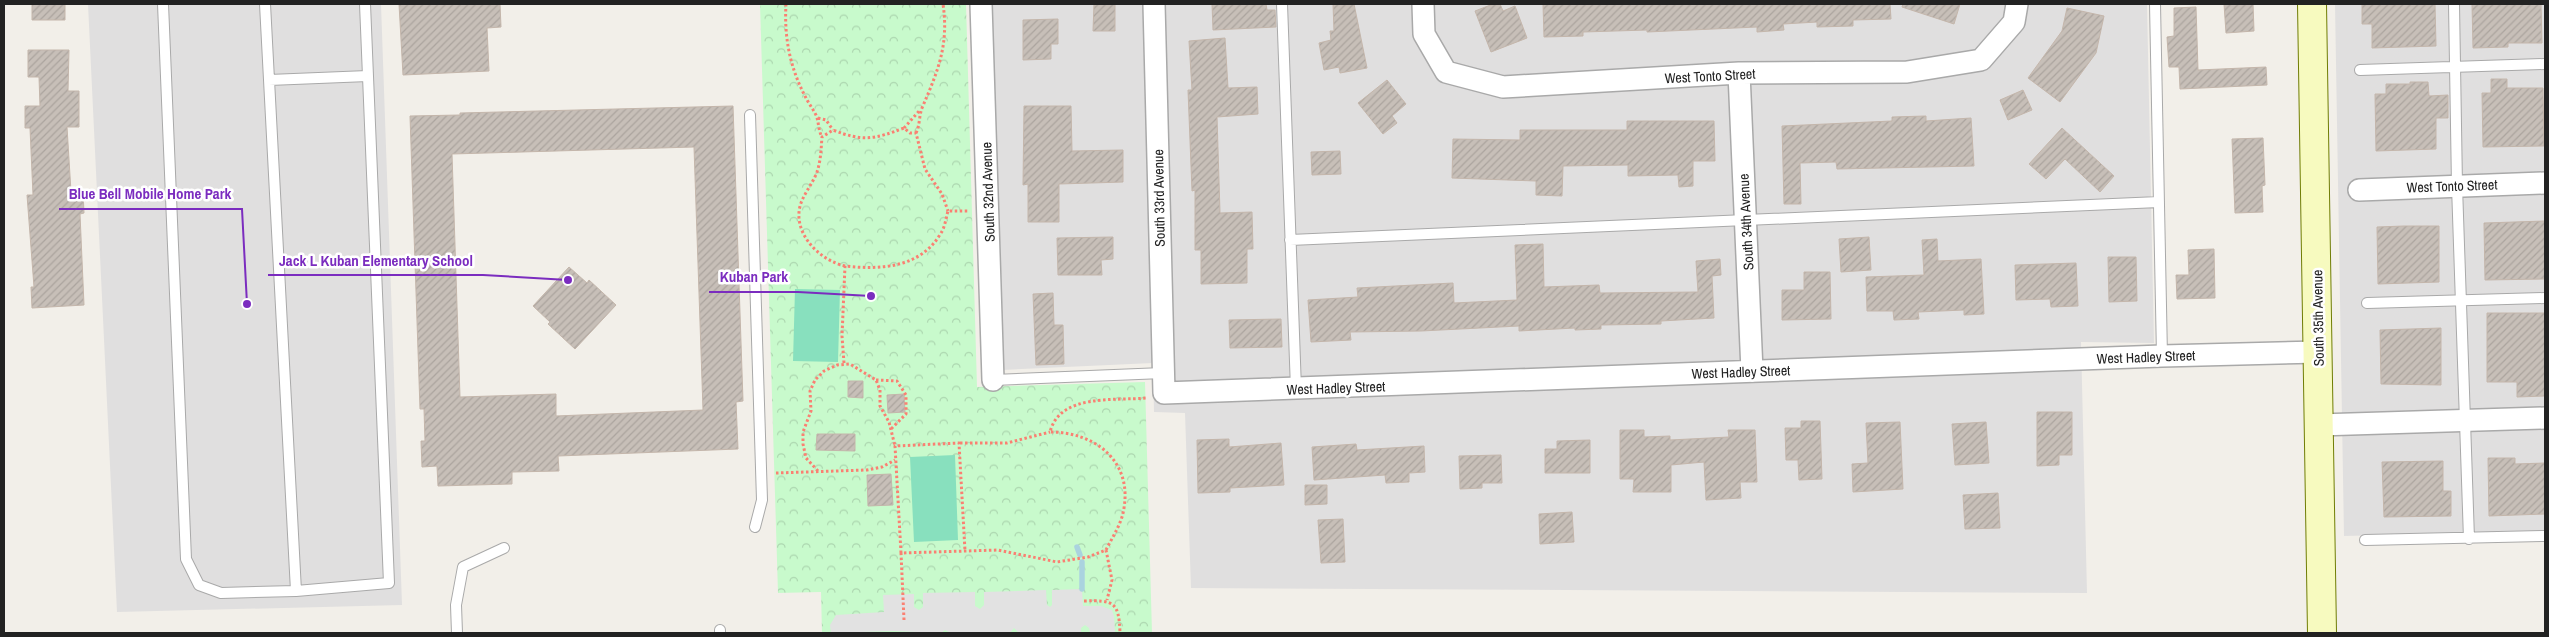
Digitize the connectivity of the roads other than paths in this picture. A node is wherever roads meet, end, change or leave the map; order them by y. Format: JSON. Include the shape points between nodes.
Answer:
{"nodes":[{"id":1,"x":163,"y":4,"type":"edge"},
{"id":2,"x":265,"y":4,"type":"edge"},
{"id":3,"x":365,"y":4,"type":"edge"},
{"id":4,"x":981,"y":4,"type":"edge"},
{"id":5,"x":1154,"y":4,"type":"edge"},
{"id":6,"x":1282,"y":4,"type":"edge"},
{"id":7,"x":1423,"y":4,"type":"edge"},
{"id":8,"x":2017,"y":4,"type":"edge"},
{"id":9,"x":2155,"y":4,"type":"edge"},
{"id":10,"x":2312,"y":4,"type":"edge"},
{"id":11,"x":2454,"y":4,"type":"edge"},
{"id":12,"x":2545,"y":64,"type":"edge"},
{"id":13,"x":2455,"y":67,"type":"junction"},
{"id":14,"x":2360,"y":70,"type":"dead end"},
{"id":15,"x":1739,"y":73,"type":"junction"},
{"id":16,"x":368,"y":76,"type":"junction"},
{"id":17,"x":269,"y":80,"type":"junction"},
{"id":18,"x":750,"y":115,"type":"dead end"},
{"id":19,"x":2545,"y":183,"type":"edge"},
{"id":20,"x":2457,"y":186,"type":"junction"},
{"id":21,"x":2359,"y":190,"type":"dead end"},
{"id":22,"x":2159,"y":202,"type":"junction"},
{"id":23,"x":1746,"y":221,"type":"junction"},
{"id":24,"x":1290,"y":240,"type":"junction"},
{"id":25,"x":2545,"y":298,"type":"edge"},
{"id":26,"x":2462,"y":301,"type":"junction"},
{"id":27,"x":2367,"y":303,"type":"dead end"},
{"id":28,"x":2319,"y":352,"type":"junction"},
{"id":29,"x":2162,"y":356,"type":"junction"},
{"id":30,"x":1752,"y":371,"type":"junction"},
{"id":31,"x":993,"y":380,"type":"joint"},
{"id":32,"x":1157,"y":388,"type":"junction"},
{"id":33,"x":1296,"y":389,"type":"junction"},
{"id":34,"x":2545,"y":418,"type":"edge"},
{"id":35,"x":2465,"y":420,"type":"junction"},
{"id":36,"x":2319,"y":425,"type":"junction"},
{"id":37,"x":755,"y":527,"type":"dead end"},
{"id":38,"x":2545,"y":536,"type":"edge"},
{"id":39,"x":2468,"y":539,"type":"junction"},
{"id":40,"x":2365,"y":540,"type":"dead end"},
{"id":41,"x":504,"y":548,"type":"dead end"},
{"id":42,"x":296,"y":591,"type":"junction"},
{"id":43,"x":457,"y":633,"type":"edge"},
{"id":44,"x":2318,"y":633,"type":"edge"},
{"id":45,"x":2322,"y":633,"type":"edge"}],
"edges":[{"from":1,"to":42,"type":"lane","via":[[186,559],[199,585],[221,592]]},
{"from":2,"to":17,"type":"lane"},
{"from":3,"to":16,"type":"lane"},
{"from":4,"to":31,"type":"street","name":"South 32nd Avenue"},
{"from":5,"to":32,"type":"street","name":"South 33rd Avenue"},
{"from":6,"to":24,"type":"lane"},
{"from":7,"to":15,"type":"street","name":"West Tonto Street","via":[[1424,34],[1446,72],[1503,87]]},
{"from":8,"to":15,"type":"street","name":"West Tonto Street","via":[[2014,22],[1980,60],[1907,72]]},
{"from":9,"to":22,"type":"lane"},
{"from":10,"to":28,"type":"main road","name":"South 35th Avenue"},
{"from":11,"to":13,"type":"lane"},
{"from":12,"to":13,"type":"lane"},
{"from":13,"to":14,"type":"lane"},
{"from":13,"to":20,"type":"lane"},
{"from":15,"to":23,"type":"street","name":"South 34th Avenue"},
{"from":16,"to":17,"type":"lane"},
{"from":16,"to":42,"type":"lane","via":[[389,584]]},
{"from":17,"to":42,"type":"lane"},
{"from":18,"to":37,"type":"lane","via":[[762,500]]},
{"from":19,"to":20,"type":"street","name":"West Tonto Street"},
{"from":20,"to":21,"type":"street","name":"West Tonto Street"},
{"from":20,"to":26,"type":"lane"},
{"from":22,"to":23,"type":"lane"},
{"from":22,"to":29,"type":"lane"},
{"from":23,"to":24,"type":"lane"},
{"from":23,"to":30,"type":"street","name":"South 34th Avenue"},
{"from":24,"to":33,"type":"lane"},
{"from":25,"to":26,"type":"lane"},
{"from":26,"to":27,"type":"lane"},
{"from":26,"to":35,"type":"lane"},
{"from":28,"to":29,"type":"street","name":"West Hadley Street"},
{"from":28,"to":36,"type":"main road","name":"South 35th Avenue"},
{"from":29,"to":30,"type":"street","name":"West Hadley Street"},
{"from":30,"to":33,"type":"street","name":"West Hadley Street"},
{"from":31,"to":32,"type":"lane"},
{"from":32,"to":33,"type":"street","name":"West Hadley Street"},
{"from":34,"to":35,"type":"street"},
{"from":35,"to":36,"type":"street"},
{"from":35,"to":39,"type":"lane"},
{"from":36,"to":45,"type":"main road","name":"South 35th Avenue"},
{"from":38,"to":39,"type":"lane"},
{"from":39,"to":40,"type":"lane"},
{"from":41,"to":43,"type":"lane","via":[[463,567],[456,605]]},
{"from":44,"to":45,"type":"street"}]}
